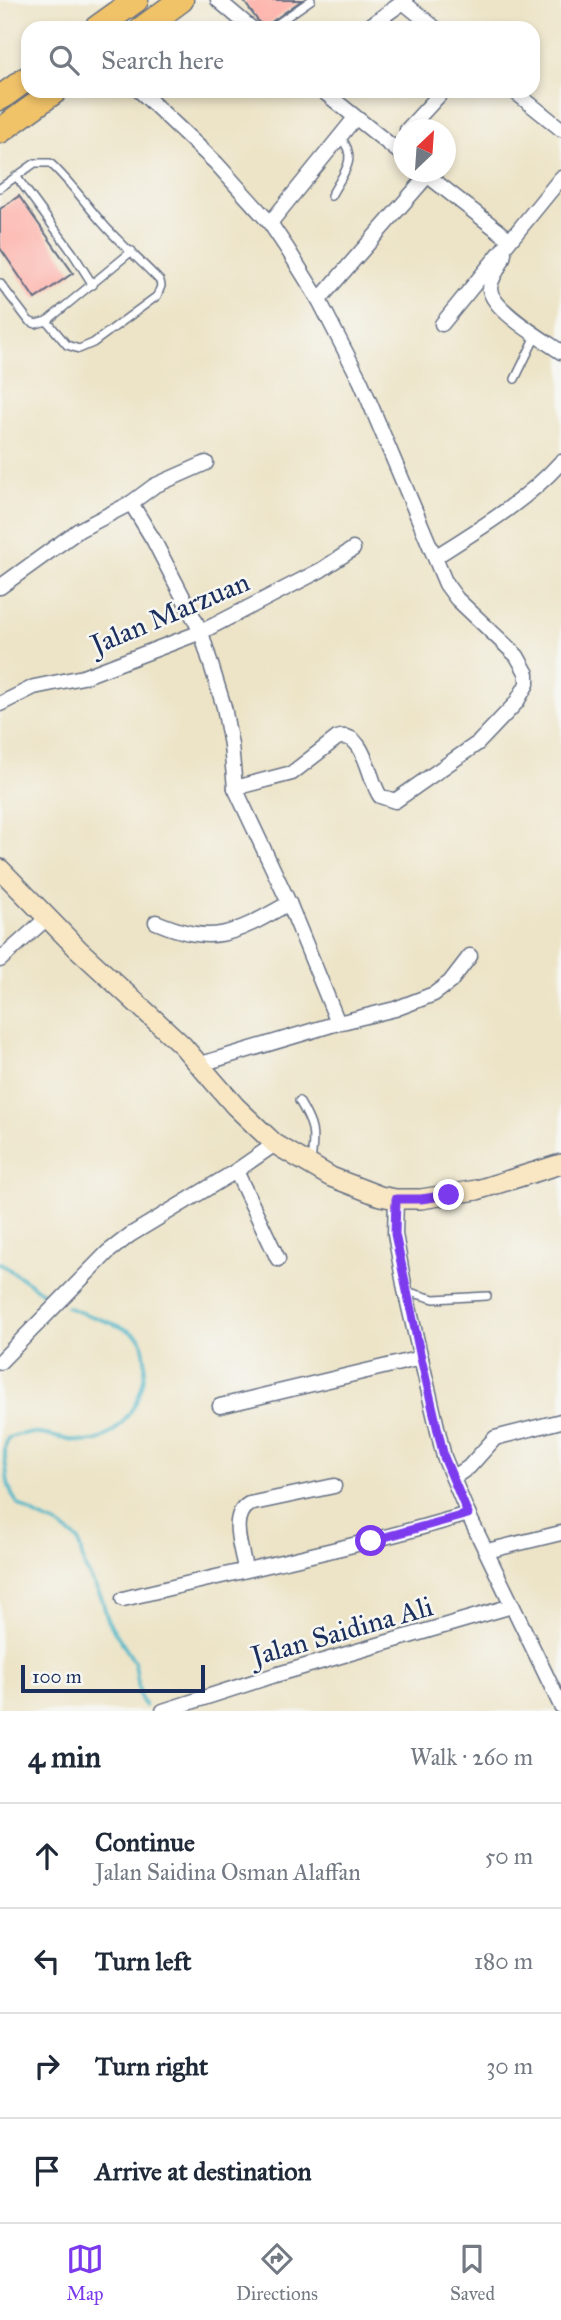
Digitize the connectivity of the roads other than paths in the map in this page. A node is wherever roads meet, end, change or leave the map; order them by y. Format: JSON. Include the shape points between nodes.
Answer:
{"nodes":[{"id":1,"x":136,"y":0,"type":"edge"},
{"id":2,"x":181,"y":0,"type":"edge"},
{"id":3,"x":219,"y":0,"type":"edge"},
{"id":4,"x":311,"y":0,"type":"edge"},
{"id":5,"x":404,"y":1,"type":"edge"},
{"id":6,"x":107,"y":21,"type":"edge"},
{"id":7,"x":152,"y":21,"type":"edge"},
{"id":8,"x":243,"y":21,"type":"edge"},
{"id":9,"x":281,"y":21,"type":"edge"},
{"id":10,"x":377,"y":21,"type":"edge"},
{"id":11,"x":427,"y":21,"type":"edge"},
{"id":12,"x":21,"y":83,"type":"edge"},
{"id":13,"x":0,"y":98,"type":"edge"},
{"id":14,"x":45,"y":98,"type":"edge"},
{"id":15,"x":148,"y":98,"type":"edge"},
{"id":16,"x":331,"y":98,"type":"edge"},
{"id":17,"x":436,"y":98,"type":"edge"},
{"id":18,"x":523,"y":98,"type":"edge"},
{"id":19,"x":355,"y":118,"type":"junction"},
{"id":20,"x":416,"y":119,"type":"edge"},
{"id":21,"x":561,"y":129,"type":"edge"},
{"id":22,"x":0,"y":131,"type":"edge"},
{"id":23,"x":340,"y":137,"type":"junction"},
{"id":24,"x":391,"y":146,"type":"edge"},
{"id":25,"x":16,"y":176,"type":"junction"},
{"id":26,"x":561,"y":178,"type":"edge"},
{"id":27,"x":417,"y":182,"type":"edge"},
{"id":28,"x":435,"y":182,"type":"edge"},
{"id":29,"x":0,"y":188,"type":"edge"},
{"id":30,"x":331,"y":196,"type":"dead end"},
{"id":31,"x":270,"y":223,"type":"junction"},
{"id":32,"x":506,"y":244,"type":"junction"},
{"id":33,"x":132,"y":251,"type":"junction"},
{"id":34,"x":0,"y":283,"type":"edge"},
{"id":35,"x":93,"y":285,"type":"junction"},
{"id":36,"x":318,"y":300,"type":"junction"},
{"id":37,"x":47,"y":321,"type":"junction"},
{"id":38,"x":442,"y":324,"type":"dead end"},
{"id":39,"x":537,"y":335,"type":"junction"},
{"id":40,"x":561,"y":352,"type":"edge"},
{"id":41,"x":515,"y":379,"type":"dead end"},
{"id":42,"x":561,"y":462,"type":"edge"},
{"id":43,"x":206,"y":463,"type":"dead end"},
{"id":44,"x":131,"y":503,"type":"junction"},
{"id":45,"x":353,"y":549,"type":"dead end"},
{"id":46,"x":435,"y":557,"type":"junction"},
{"id":47,"x":0,"y":587,"type":"edge"},
{"id":48,"x":201,"y":632,"type":"junction"},
{"id":49,"x":0,"y":704,"type":"edge"},
{"id":50,"x":235,"y":788,"type":"junction"},
{"id":51,"x":0,"y":869,"type":"edge"},
{"id":52,"x":289,"y":903,"type":"junction"},
{"id":53,"x":47,"y":918,"type":"junction"},
{"id":54,"x":156,"y":922,"type":"dead end"},
{"id":55,"x":470,"y":956,"type":"dead end"},
{"id":56,"x":0,"y":960,"type":"edge"},
{"id":57,"x":338,"y":1023,"type":"junction"},
{"id":58,"x":201,"y":1064,"type":"junction"},
{"id":59,"x":299,"y":1101,"type":"dead end"},
{"id":60,"x":275,"y":1144,"type":"junction"},
{"id":61,"x":561,"y":1164,"type":"edge"},
{"id":62,"x":311,"y":1166,"type":"junction"},
{"id":63,"x":236,"y":1171,"type":"junction"},
{"id":64,"x":396,"y":1199,"type":"junction"},
{"id":65,"x":278,"y":1259,"type":"dead end"},
{"id":66,"x":405,"y":1290,"type":"junction"},
{"id":67,"x":487,"y":1296,"type":"dead end"},
{"id":68,"x":421,"y":1358,"type":"junction"},
{"id":69,"x":0,"y":1362,"type":"edge"},
{"id":70,"x":220,"y":1405,"type":"dead end"},
{"id":71,"x":561,"y":1421,"type":"edge"},
{"id":72,"x":453,"y":1478,"type":"junction"},
{"id":73,"x":334,"y":1486,"type":"dead end"},
{"id":74,"x":468,"y":1514,"type":"junction"},
{"id":75,"x":561,"y":1533,"type":"edge"},
{"id":76,"x":487,"y":1551,"type":"junction"},
{"id":77,"x":245,"y":1569,"type":"junction"},
{"id":78,"x":123,"y":1599,"type":"dead end"},
{"id":79,"x":512,"y":1606,"type":"junction"},
{"id":80,"x":557,"y":1688,"type":"edge"},
{"id":81,"x":561,"y":1706,"type":"edge"},
{"id":82,"x":187,"y":1707,"type":"edge"},
{"id":83,"x":163,"y":1711,"type":"edge"}],
"edges":[{"from":1,"to":6,"type":"highway"},
{"from":2,"to":7,"type":"highway"},
{"from":3,"to":8,"type":"street"},
{"from":4,"to":9,"type":"lane"},
{"from":5,"to":10,"type":"street"},
{"from":5,"to":11,"type":"street"},
{"from":12,"to":13,"type":"highway"},
{"from":14,"to":22,"type":"highway"},
{"from":15,"to":31,"type":"street"},
{"from":16,"to":19,"type":"street"},
{"from":17,"to":20,"type":"street"},
{"from":18,"to":21,"type":"street"},
{"from":19,"to":23,"type":"street"},
{"from":19,"to":24,"type":"street"},
{"from":23,"to":30,"type":"lane","via":[[350,159]]},
{"from":23,"to":31,"type":"street"},
{"from":25,"to":29,"type":"lane"},
{"from":25,"to":33,"type":"lane","via":[[35,163],[50,163]]},
{"from":25,"to":35,"type":"lane"},
{"from":26,"to":32,"type":"street"},
{"from":27,"to":36,"type":"street"},
{"from":28,"to":32,"type":"street"},
{"from":31,"to":36,"type":"street"},
{"from":32,"to":38,"type":"street"},
{"from":32,"to":39,"type":"street","via":[[492,278],[493,299]]},
{"from":33,"to":35,"type":"lane"},
{"from":33,"to":37,"type":"lane","via":[[160,281],[158,296],[93,344],[79,349],[67,345]]},
{"from":34,"to":37,"type":"lane","via":[[29,321]]},
{"from":35,"to":37,"type":"lane"},
{"from":36,"to":46,"type":"street","via":[[361,382]]},
{"from":39,"to":40,"type":"street"},
{"from":39,"to":41,"type":"lane"},
{"from":42,"to":46,"type":"street","via":[[485,525]]},
{"from":43,"to":44,"type":"street","via":[[154,486]]},
{"from":44,"to":47,"type":"street","via":[[79,530]]},
{"from":44,"to":48,"type":"street"},
{"from":45,"to":48,"type":"street","name":"Jalan Marzuan"},
{"from":46,"to":50,"type":"street","via":[[457,599],[523,664],[527,684],[516,703],[478,743],[395,801],[380,796],[359,745],[345,736],[292,773]]},
{"from":48,"to":49,"type":"street","name":"Jalan Marzuan","via":[[83,677],[34,687]]},
{"from":48,"to":50,"type":"street","via":[[224,707]]},
{"from":50,"to":52,"type":"street"},
{"from":51,"to":53,"type":"street"},
{"from":52,"to":54,"type":"street","via":[[216,936],[178,931]]},
{"from":52,"to":57,"type":"street"},
{"from":53,"to":56,"type":"street"},
{"from":53,"to":58,"type":"street"},
{"from":55,"to":57,"type":"street","via":[[434,994]]},
{"from":57,"to":58,"type":"street"},
{"from":58,"to":60,"type":"street","via":[[235,1106]]},
{"from":59,"to":62,"type":"lane","via":[[312,1122]]},
{"from":60,"to":62,"type":"street"},
{"from":60,"to":63,"type":"street"},
{"from":61,"to":64,"type":"street","via":[[477,1190]]},
{"from":62,"to":64,"type":"street"},
{"from":63,"to":65,"type":"street"},
{"from":63,"to":69,"type":"street","via":[[108,1252]]},
{"from":64,"to":66,"type":"street","via":[[395,1234]]},
{"from":66,"to":67,"type":"lane","via":[[434,1299]]},
{"from":66,"to":68,"type":"street"},
{"from":68,"to":70,"type":"street"},
{"from":68,"to":72,"type":"street"},
{"from":71,"to":72,"type":"street","via":[[495,1438]]},
{"from":72,"to":74,"type":"street"},
{"from":73,"to":77,"type":"street","via":[[243,1507],[237,1518]]},
{"from":74,"to":76,"type":"street"},
{"from":74,"to":77,"type":"street"},
{"from":75,"to":76,"type":"street"},
{"from":76,"to":79,"type":"street"},
{"from":77,"to":78,"type":"street"},
{"from":79,"to":80,"type":"street"},
{"from":79,"to":82,"type":"street","name":"Jalan Saidina Ali","via":[[275,1675]]},
{"from":80,"to":81,"type":"street"},
{"from":82,"to":83,"type":"street","name":"Jalan Saidina Ali"}]}
